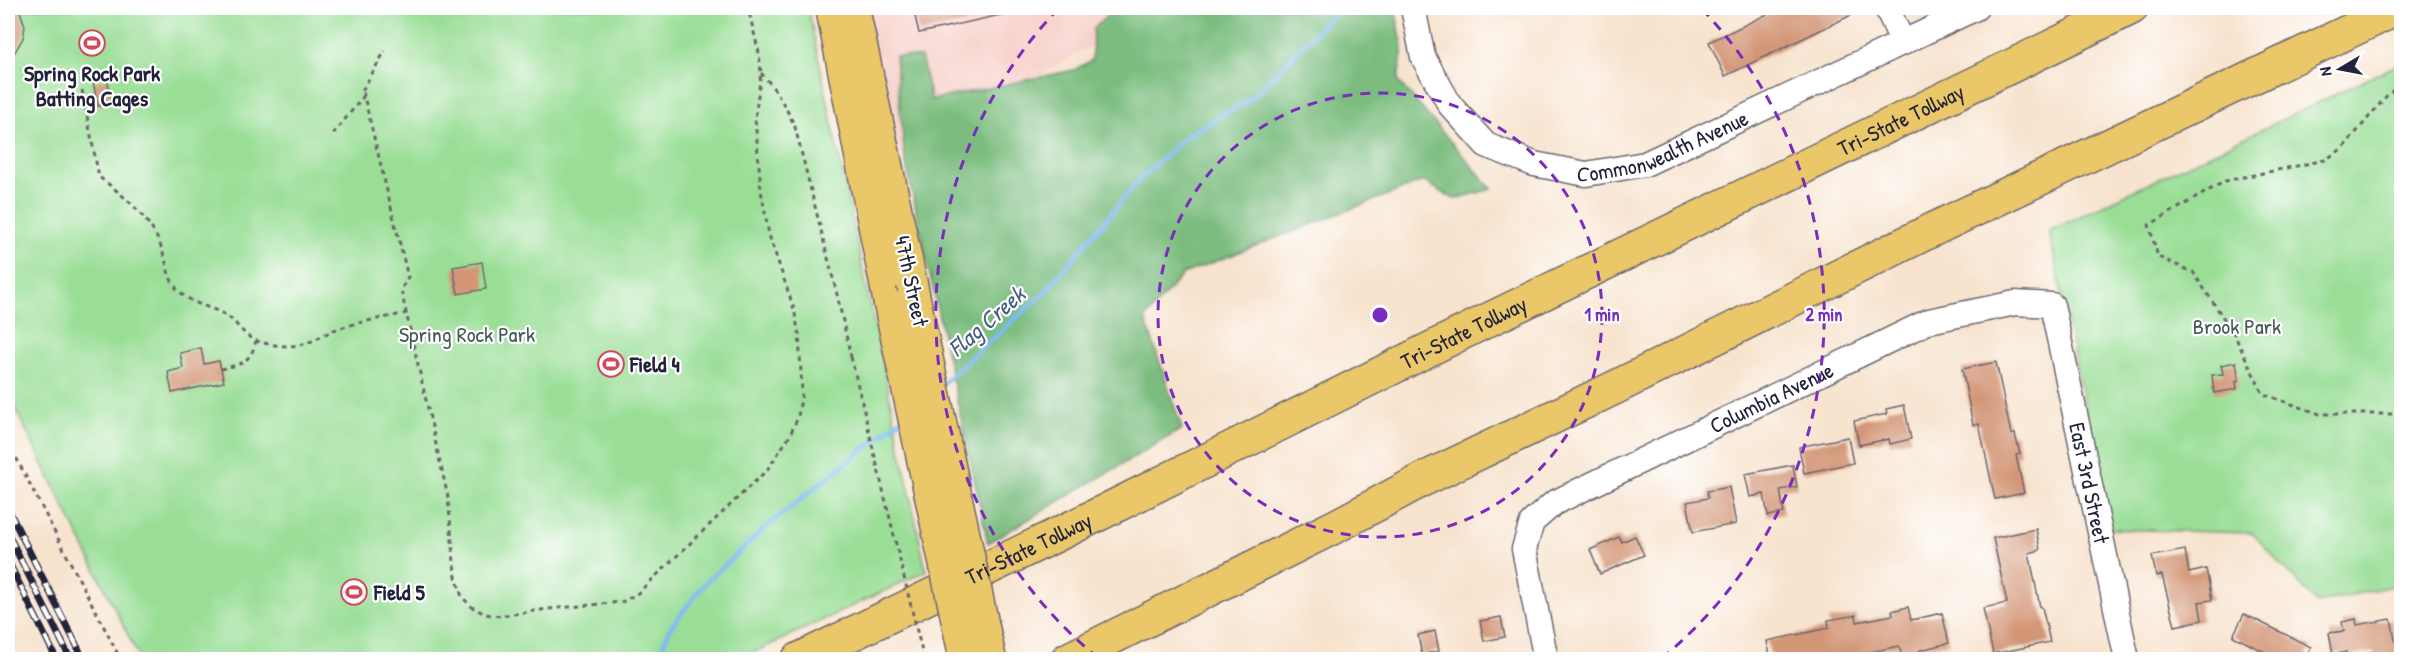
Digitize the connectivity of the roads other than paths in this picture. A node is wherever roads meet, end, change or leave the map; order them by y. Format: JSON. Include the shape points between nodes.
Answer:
{"nodes":[{"id":1,"x":831,"y":8,"type":"edge"},
{"id":2,"x":854,"y":8,"type":"edge"},
{"id":3,"x":1413,"y":8,"type":"edge"},
{"id":4,"x":1887,"y":8,"type":"edge"},
{"id":5,"x":1976,"y":8,"type":"edge"},
{"id":6,"x":2131,"y":8,"type":"edge"},
{"id":7,"x":2398,"y":8,"type":"edge"},
{"id":8,"x":1903,"y":43,"type":"junction"},
{"id":9,"x":2052,"y":305,"type":"joint"},
{"id":10,"x":798,"y":660,"type":"edge"},
{"id":11,"x":965,"y":660,"type":"edge"},
{"id":12,"x":991,"y":660,"type":"edge"},
{"id":13,"x":1067,"y":660,"type":"edge"},
{"id":14,"x":1546,"y":660,"type":"edge"},
{"id":15,"x":2127,"y":660,"type":"edge"}],
"edges":[{"from":1,"to":11,"type":"main road","name":"47th Street","bridge":true},
{"from":2,"to":12,"type":"main road","name":"47th Street","bridge":true},
{"from":3,"to":8,"type":"street","name":"Commonwealth Avenue","via":[[1423,57],[1450,105],[1486,145],[1534,165],[1587,174],[1645,164]]},
{"from":4,"to":8,"type":"street"},
{"from":5,"to":8,"type":"street","name":"Commonwealth Avenue"},
{"from":6,"to":10,"type":"highway","name":"Tri-State Tollway"},
{"from":7,"to":13,"type":"highway","via":[[1934,229],[1424,479]]},
{"from":9,"to":14,"type":"street","name":"Columbia Avenue","via":[[2015,303],[1929,321],[1554,503],[1532,522],[1524,549]]},
{"from":9,"to":15,"type":"street","name":"East 3rd Street"}]}
